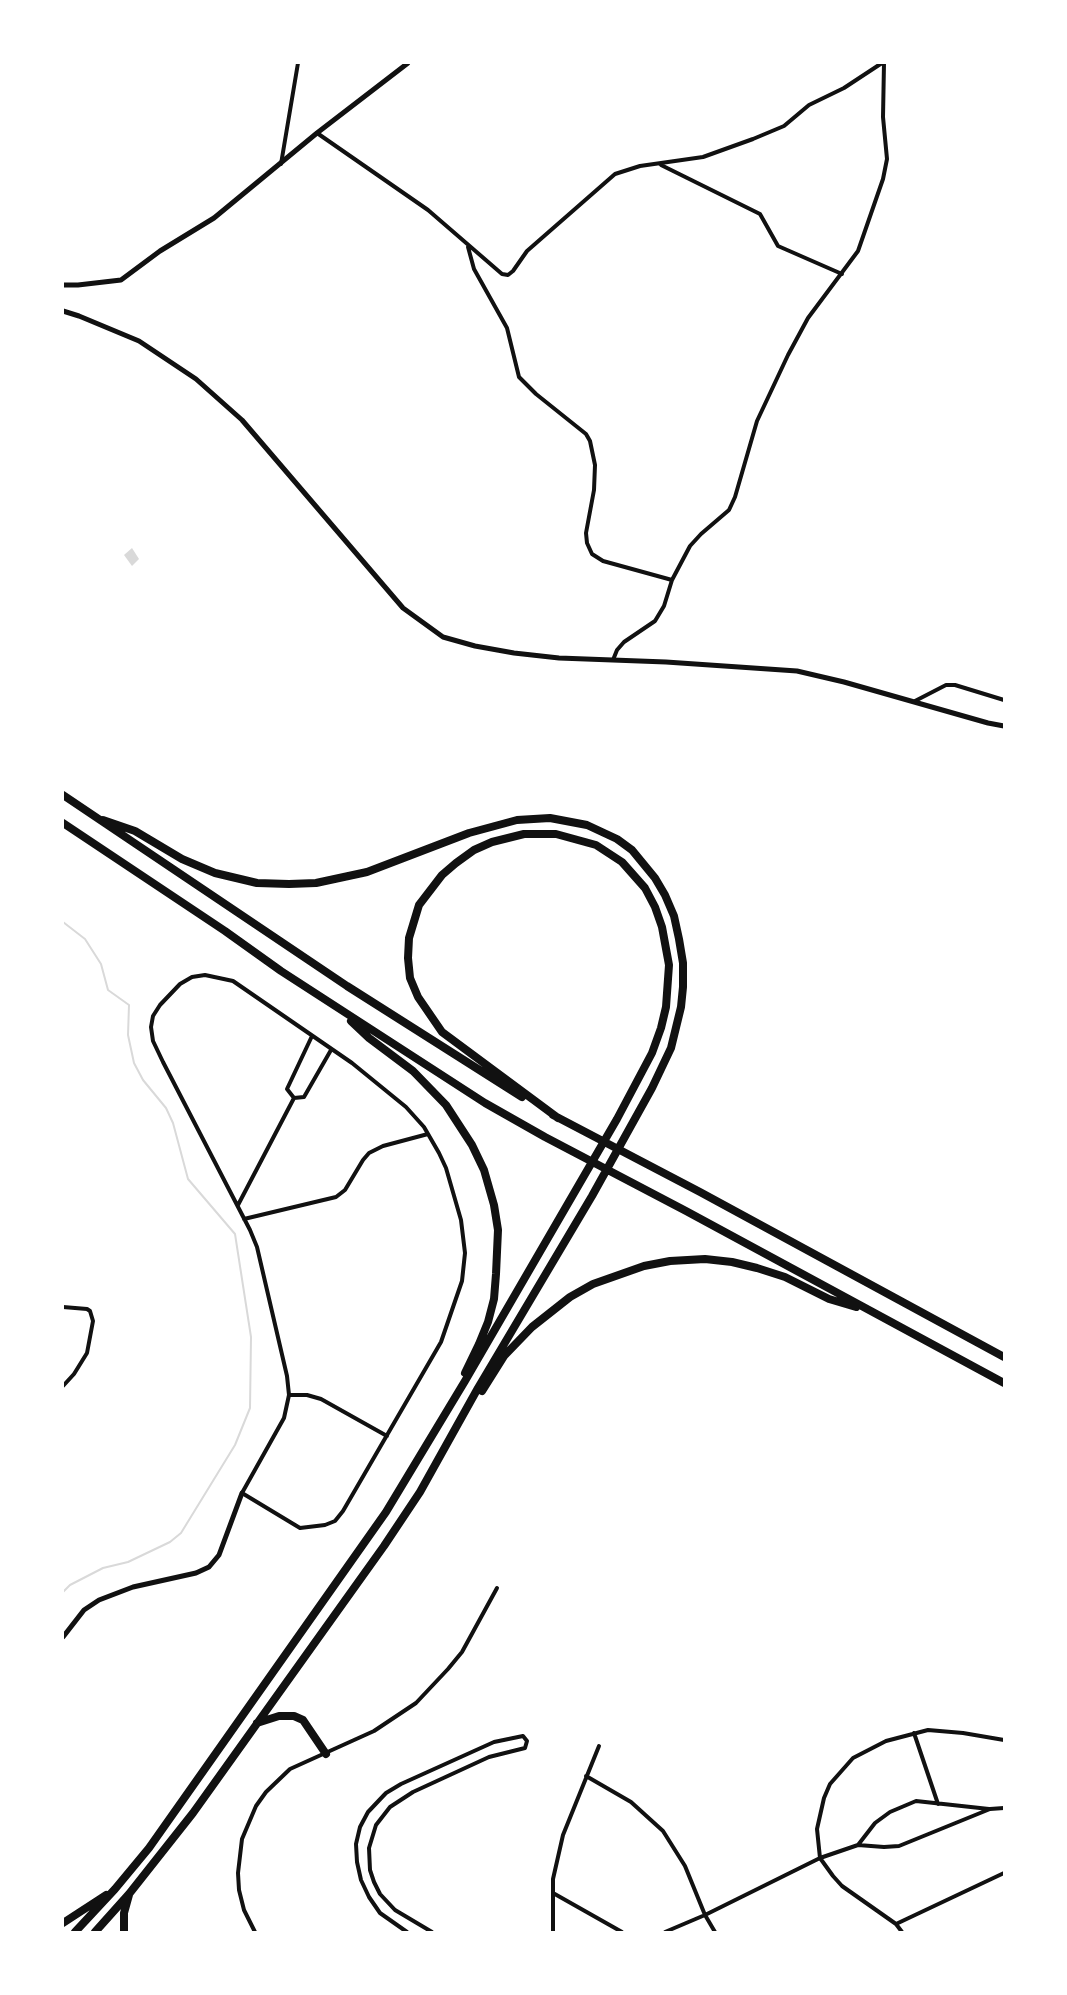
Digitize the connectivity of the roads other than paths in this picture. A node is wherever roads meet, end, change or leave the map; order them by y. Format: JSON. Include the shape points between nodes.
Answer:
{"nodes":[{"id":1,"x":298,"y":63,"type":"edge"},
{"id":2,"x":408,"y":63,"type":"edge"},
{"id":3,"x":883,"y":63,"type":"edge"},
{"id":4,"x":317,"y":134,"type":"junction"},
{"id":5,"x":281,"y":164,"type":"junction"},
{"id":6,"x":661,"y":164,"type":"junction"},
{"id":7,"x":468,"y":246,"type":"junction"},
{"id":8,"x":842,"y":274,"type":"junction"},
{"id":9,"x":63,"y":285,"type":"edge"},
{"id":10,"x":63,"y":312,"type":"edge"},
{"id":11,"x":672,"y":580,"type":"junction"},
{"id":12,"x":613,"y":660,"type":"junction"},
{"id":13,"x":1004,"y":700,"type":"edge"},
{"id":14,"x":914,"y":702,"type":"junction"},
{"id":15,"x":1004,"y":726,"type":"edge"},
{"id":16,"x":63,"y":795,"type":"edge"},
{"id":17,"x":103,"y":820,"type":"junction"},
{"id":18,"x":63,"y":823,"type":"edge"},
{"id":19,"x":339,"y":1009,"type":"junction"},
{"id":20,"x":312,"y":1036,"type":"junction"},
{"id":21,"x":332,"y":1050,"type":"junction"},
{"id":22,"x":294,"y":1098,"type":"junction"},
{"id":23,"x":558,"y":1118,"type":"junction"},
{"id":24,"x":428,"y":1134,"type":"junction"},
{"id":25,"x":237,"y":1205,"type":"junction"},
{"id":26,"x":244,"y":1219,"type":"junction"},
{"id":27,"x":63,"y":1307,"type":"edge"},
{"id":28,"x":873,"y":1312,"type":"junction"},
{"id":29,"x":1004,"y":1357,"type":"edge"},
{"id":30,"x":1004,"y":1383,"type":"edge"},
{"id":31,"x":63,"y":1386,"type":"edge"},
{"id":32,"x":289,"y":1395,"type":"junction"},
{"id":33,"x":440,"y":1424,"type":"junction"},
{"id":34,"x":455,"y":1432,"type":"junction"},
{"id":35,"x":387,"y":1436,"type":"junction"},
{"id":36,"x":242,"y":1493,"type":"junction"},
{"id":37,"x":497,"y":1588,"type":"dead end"},
{"id":38,"x":63,"y":1637,"type":"edge"},
{"id":39,"x":257,"y":1724,"type":"junction"},
{"id":40,"x":914,"y":1733,"type":"junction"},
{"id":41,"x":1004,"y":1740,"type":"edge"},
{"id":42,"x":599,"y":1746,"type":"dead end"},
{"id":43,"x":326,"y":1754,"type":"junction"},
{"id":44,"x":586,"y":1776,"type":"junction"},
{"id":45,"x":938,"y":1804,"type":"junction"},
{"id":46,"x":1004,"y":1808,"type":"edge"},
{"id":47,"x":990,"y":1809,"type":"junction"},
{"id":48,"x":858,"y":1845,"type":"junction"},
{"id":49,"x":820,"y":1858,"type":"junction"},
{"id":50,"x":1004,"y":1873,"type":"edge"},
{"id":51,"x":115,"y":1889,"type":"junction"},
{"id":52,"x":553,"y":1893,"type":"junction"},
{"id":53,"x":129,"y":1894,"type":"junction"},
{"id":54,"x":705,"y":1915,"type":"junction"},
{"id":55,"x":63,"y":1923,"type":"edge"},
{"id":56,"x":896,"y":1924,"type":"junction"},
{"id":57,"x":75,"y":1932,"type":"edge"},
{"id":58,"x":94,"y":1932,"type":"edge"},
{"id":59,"x":124,"y":1932,"type":"edge"},
{"id":60,"x":255,"y":1932,"type":"edge"},
{"id":61,"x":407,"y":1932,"type":"edge"},
{"id":62,"x":432,"y":1932,"type":"edge"},
{"id":63,"x":553,"y":1932,"type":"edge"},
{"id":64,"x":622,"y":1932,"type":"edge"},
{"id":65,"x":665,"y":1932,"type":"edge"},
{"id":66,"x":715,"y":1932,"type":"edge"},
{"id":67,"x":902,"y":1932,"type":"edge"}],
"edges":[{"from":1,"to":5,"type":"street"},
{"from":2,"to":4,"type":"street"},
{"from":3,"to":6,"type":"street","via":[[809,105],[784,126],[703,157]]},
{"from":3,"to":8,"type":"street","via":[[887,159],[858,250]]},
{"from":4,"to":5,"type":"street"},
{"from":4,"to":7,"type":"street","via":[[428,210]]},
{"from":5,"to":9,"type":"street","via":[[214,218],[160,250],[121,280]]},
{"from":6,"to":7,"type":"street","via":[[615,174],[527,251],[508,275]]},
{"from":6,"to":8,"type":"street","via":[[760,214],[778,246]]},
{"from":7,"to":11,"type":"street","via":[[474,269],[507,328],[519,377],[590,441],[595,465],[587,543],[592,554],[603,561]]},
{"from":8,"to":11,"type":"street","via":[[808,318],[768,396],[729,510],[690,546]]},
{"from":10,"to":12,"type":"street","via":[[139,341],[196,379],[242,420],[403,608],[443,637],[514,653]]},
{"from":11,"to":12,"type":"street","via":[[655,621],[624,642]]},
{"from":12,"to":14,"type":"street","via":[[797,671]]},
{"from":13,"to":14,"type":"street","via":[[946,685]]},
{"from":14,"to":15,"type":"street"},
{"from":16,"to":17,"type":"highway"},
{"from":17,"to":23,"type":"highway","via":[[347,986]]},
{"from":17,"to":34,"type":"highway","via":[[135,831],[198,867],[273,884],[316,883],[357,875],[468,833],[517,820],[550,818],[602,830],[617,838],[632,850],[665,895],[674,916],[683,963],[681,1007],[671,1048],[631,1126]]},
{"from":18,"to":19,"type":"highway"},
{"from":19,"to":28,"type":"highway","via":[[515,1120]]},
{"from":19,"to":33,"type":"highway","via":[[413,1071],[446,1105],[472,1145],[494,1205],[498,1243],[494,1299],[479,1344]]},
{"from":20,"to":21,"type":"street"},
{"from":20,"to":22,"type":"street","via":[[287,1089]]},
{"from":20,"to":25,"type":"street","via":[[233,981],[205,975],[180,984],[153,1016],[153,1041]]},
{"from":21,"to":22,"type":"street","via":[[304,1097]]},
{"from":21,"to":24,"type":"street","via":[[380,1084]]},
{"from":22,"to":25,"type":"street"},
{"from":23,"to":29,"type":"highway"},
{"from":23,"to":33,"type":"highway","via":[[442,1032],[410,978],[409,938],[419,905],[442,875],[474,850],[524,834],[556,834],[596,844],[634,874],[645,888],[662,927],[669,965],[667,997],[662,1028],[652,1053],[617,1119]]},
{"from":24,"to":26,"type":"street","via":[[369,1153],[336,1197]]},
{"from":24,"to":35,"type":"street","via":[[446,1168],[461,1220],[465,1253],[462,1281],[441,1342]]},
{"from":25,"to":26,"type":"street"},
{"from":26,"to":32,"type":"street","via":[[257,1247]]},
{"from":27,"to":31,"type":"street","via":[[87,1309],[93,1320],[87,1353]]},
{"from":28,"to":30,"type":"highway"},
{"from":28,"to":34,"type":"highway","via":[[829,1299],[776,1274],[732,1262],[705,1259],[644,1266],[593,1284],[532,1327],[504,1356]]},
{"from":32,"to":35,"type":"street","via":[[321,1399]]},
{"from":32,"to":36,"type":"street","via":[[284,1418]]},
{"from":33,"to":51,"type":"highway","via":[[367,1540],[149,1848]]},
{"from":34,"to":39,"type":"highway","via":[[384,1546]]},
{"from":35,"to":36,"type":"street","via":[[343,1510],[335,1521],[325,1525],[300,1528]]},
{"from":36,"to":38,"type":"street","via":[[219,1556],[209,1568],[99,1600],[84,1610]]},
{"from":37,"to":43,"type":"street","via":[[462,1652],[432,1688],[396,1718]]},
{"from":39,"to":43,"type":"highway","via":[[279,1716],[294,1716],[303,1720]]},
{"from":39,"to":53,"type":"highway","via":[[194,1814]]},
{"from":40,"to":41,"type":"street","via":[[928,1730]]},
{"from":40,"to":45,"type":"street"},
{"from":40,"to":49,"type":"street","via":[[886,1741],[853,1758],[830,1784],[819,1813]]},
{"from":42,"to":44,"type":"street"},
{"from":43,"to":60,"type":"street","via":[[290,1769],[278,1779],[248,1822],[238,1873],[244,1910]]},
{"from":44,"to":52,"type":"street","via":[[563,1835]]},
{"from":44,"to":54,"type":"street","via":[[631,1802],[663,1831],[685,1866]]},
{"from":45,"to":47,"type":"street"},
{"from":45,"to":48,"type":"street","via":[[916,1801],[890,1812],[875,1823]]},
{"from":46,"to":47,"type":"street"},
{"from":47,"to":48,"type":"street","via":[[899,1846]]},
{"from":48,"to":49,"type":"street"},
{"from":49,"to":54,"type":"street"},
{"from":49,"to":56,"type":"street","via":[[842,1886]]},
{"from":50,"to":56,"type":"street"},
{"from":51,"to":55,"type":"highway"},
{"from":51,"to":57,"type":"highway"},
{"from":52,"to":63,"type":"street"},
{"from":52,"to":64,"type":"street"},
{"from":53,"to":58,"type":"highway"},
{"from":53,"to":59,"type":"highway"},
{"from":54,"to":65,"type":"street"},
{"from":54,"to":66,"type":"street"},
{"from":56,"to":67,"type":"street"},
{"from":61,"to":62,"type":"street","via":[[380,1913],[360,1880],[356,1844],[368,1812],[401,1784],[494,1742],[523,1736],[527,1741],[525,1748],[489,1757],[413,1792],[390,1807],[376,1825],[369,1848],[374,1882],[395,1910]]}]}
